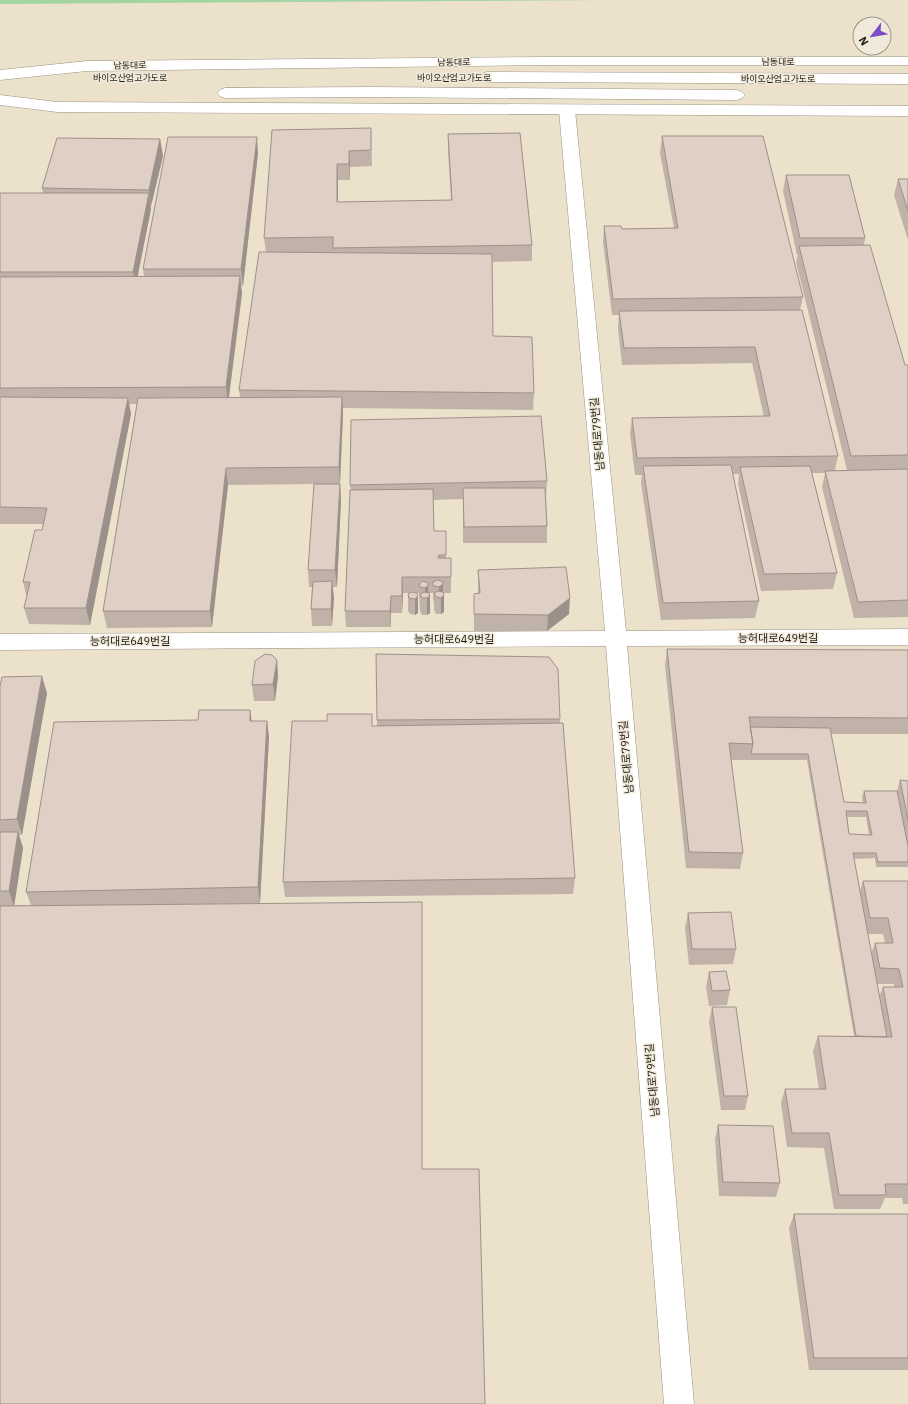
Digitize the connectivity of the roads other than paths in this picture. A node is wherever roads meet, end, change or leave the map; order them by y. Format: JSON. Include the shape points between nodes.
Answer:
{"nodes":[{"id":1,"x":908,"y":61,"type":"edge"},
{"id":2,"x":0,"y":75,"type":"edge"},
{"id":3,"x":437,"y":76,"type":"dead end"},
{"id":4,"x":469,"y":77,"type":"dead end"},
{"id":5,"x":908,"y":79,"type":"edge"},
{"id":6,"x":0,"y":81,"type":"edge"},
{"id":7,"x":0,"y":92,"type":"edge"},
{"id":8,"x":172,"y":93,"type":"dead end"},
{"id":9,"x":212,"y":93,"type":"dead end"},
{"id":10,"x":750,"y":95,"type":"dead end"},
{"id":11,"x":861,"y":96,"type":"dead end"},
{"id":12,"x":908,"y":97,"type":"edge"},
{"id":13,"x":0,"y":100,"type":"edge"},
{"id":14,"x":567,"y":110,"type":"junction"},
{"id":15,"x":908,"y":111,"type":"edge"},
{"id":16,"x":908,"y":637,"type":"edge"},
{"id":17,"x":616,"y":638,"type":"junction"},
{"id":18,"x":0,"y":642,"type":"edge"},
{"id":19,"x":679,"y":1404,"type":"edge"}],
"edges":[{"from":1,"to":2,"type":"main road","name":"남동대로","via":[[546,61],[87,66]]},
{"from":3,"to":6,"type":"main road","name":"바이오산업고가도로","via":[[74,77]]},
{"from":4,"to":5,"type":"main road","name":"바이오산업고가도로"},
{"from":7,"to":8,"type":"main road","name":"바이오산업고가도로"},
{"from":9,"to":10,"type":"main road","name":"바이오산업고가도로"},
{"from":11,"to":12,"type":"main road"},
{"from":13,"to":14,"type":"main road","via":[[57,106]]},
{"from":14,"to":15,"type":"main road"},
{"from":14,"to":17,"type":"main road","name":"남동대로79번길"},
{"from":16,"to":17,"type":"main road","name":"능허대로649번길"},
{"from":17,"to":18,"type":"main road","name":"능허대로649번길"},
{"from":17,"to":19,"type":"main road","name":"남동대로79번길"}]}
